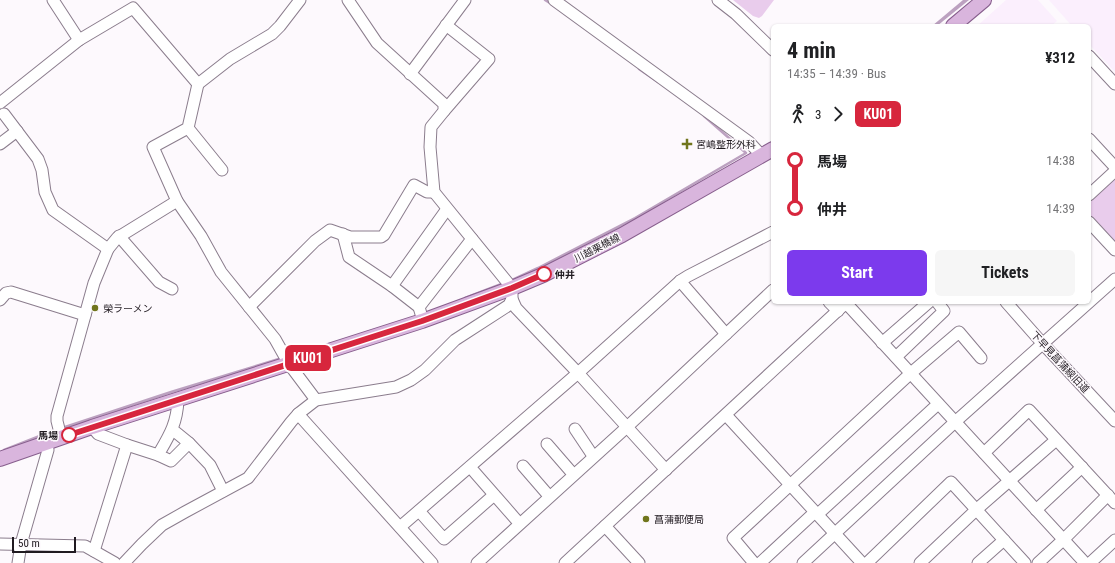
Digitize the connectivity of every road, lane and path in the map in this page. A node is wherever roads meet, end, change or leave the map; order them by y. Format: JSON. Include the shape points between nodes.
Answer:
{"nodes":[{"id":1,"x":53,"y":0,"type":"edge"},
{"id":2,"x":300,"y":0,"type":"edge"},
{"id":3,"x":348,"y":0,"type":"edge"},
{"id":4,"x":465,"y":0,"type":"edge"},
{"id":5,"x":554,"y":0,"type":"edge"},
{"id":6,"x":718,"y":0,"type":"edge"},
{"id":7,"x":984,"y":0,"type":"edge"},
{"id":8,"x":955,"y":24,"type":"edge"},
{"id":9,"x":446,"y":25,"type":"junction"},
{"id":10,"x":79,"y":40,"type":"junction"},
{"id":11,"x":771,"y":48,"type":"edge"},
{"id":12,"x":1091,"y":59,"type":"edge"},
{"id":13,"x":410,"y":74,"type":"junction"},
{"id":14,"x":198,"y":84,"type":"junction"},
{"id":15,"x":1115,"y":84,"type":"edge"},
{"id":16,"x":1,"y":111,"type":"edge"},
{"id":17,"x":444,"y":111,"type":"junction"},
{"id":18,"x":188,"y":128,"type":"junction"},
{"id":19,"x":17,"y":131,"type":"junction"},
{"id":20,"x":1091,"y":141,"type":"edge"},
{"id":21,"x":0,"y":144,"type":"edge"},
{"id":22,"x":767,"y":153,"type":"edge"},
{"id":23,"x":1115,"y":167,"type":"edge"},
{"id":24,"x":222,"y":170,"type":"dead end"},
{"id":25,"x":1115,"y":171,"type":"edge"},
{"id":26,"x":434,"y":192,"type":"junction"},
{"id":27,"x":1091,"y":193,"type":"edge"},
{"id":28,"x":177,"y":201,"type":"junction"},
{"id":29,"x":447,"y":209,"type":"junction"},
{"id":30,"x":1091,"y":224,"type":"edge"},
{"id":31,"x":771,"y":233,"type":"edge"},
{"id":32,"x":343,"y":234,"type":"junction"},
{"id":33,"x":120,"y":236,"type":"junction"},
{"id":34,"x":472,"y":239,"type":"junction"},
{"id":35,"x":108,"y":249,"type":"junction"},
{"id":36,"x":1115,"y":250,"type":"edge"},
{"id":37,"x":1115,"y":279,"type":"edge"},
{"id":38,"x":680,"y":281,"type":"junction"},
{"id":39,"x":392,"y":286,"type":"junction"},
{"id":40,"x":172,"y":289,"type":"dead end"},
{"id":41,"x":771,"y":292,"type":"edge"},
{"id":42,"x":512,"y":294,"type":"junction"},
{"id":43,"x":0,"y":300,"type":"edge"},
{"id":44,"x":1091,"y":300,"type":"edge"},
{"id":45,"x":831,"y":304,"type":"edge"},
{"id":46,"x":845,"y":304,"type":"edge"},
{"id":47,"x":847,"y":304,"type":"edge"},
{"id":48,"x":927,"y":304,"type":"edge"},
{"id":49,"x":939,"y":304,"type":"edge"},
{"id":50,"x":1008,"y":304,"type":"edge"},
{"id":51,"x":1086,"y":304,"type":"edge"},
{"id":52,"x":249,"y":307,"type":"junction"},
{"id":53,"x":419,"y":307,"type":"junction"},
{"id":54,"x":838,"y":312,"type":"junction"},
{"id":55,"x":85,"y":315,"type":"junction"},
{"id":56,"x":422,"y":321,"type":"junction"},
{"id":57,"x":726,"y":334,"type":"junction"},
{"id":58,"x":882,"y":343,"type":"junction"},
{"id":59,"x":1043,"y":344,"type":"junction"},
{"id":60,"x":896,"y":357,"type":"junction"},
{"id":61,"x":981,"y":358,"type":"dead end"},
{"id":62,"x":289,"y":364,"type":"junction"},
{"id":63,"x":578,"y":373,"type":"junction"},
{"id":64,"x":911,"y":374,"type":"junction"},
{"id":65,"x":178,"y":400,"type":"junction"},
{"id":66,"x":316,"y":400,"type":"junction"},
{"id":67,"x":938,"y":404,"type":"junction"},
{"id":68,"x":298,"y":414,"type":"junction"},
{"id":69,"x":726,"y":415,"type":"junction"},
{"id":70,"x":1115,"y":421,"type":"edge"},
{"id":71,"x":955,"y":422,"type":"junction"},
{"id":72,"x":626,"y":426,"type":"junction"},
{"id":73,"x":92,"y":427,"type":"junction"},
{"id":74,"x":575,"y":429,"type":"dead end"},
{"id":75,"x":173,"y":430,"type":"junction"},
{"id":76,"x":61,"y":437,"type":"junction"},
{"id":77,"x":1056,"y":440,"type":"junction"},
{"id":78,"x":47,"y":442,"type":"junction"},
{"id":79,"x":189,"y":443,"type":"junction"},
{"id":80,"x":547,"y":444,"type":"dead end"},
{"id":81,"x":127,"y":445,"type":"junction"},
{"id":82,"x":984,"y":453,"type":"junction"},
{"id":83,"x":158,"y":455,"type":"junction"},
{"id":84,"x":593,"y":456,"type":"junction"},
{"id":85,"x":0,"y":459,"type":"edge"},
{"id":86,"x":523,"y":466,"type":"dead end"},
{"id":87,"x":470,"y":467,"type":"junction"},
{"id":88,"x":1082,"y":467,"type":"junction"},
{"id":89,"x":666,"y":470,"type":"junction"},
{"id":90,"x":573,"y":474,"type":"junction"},
{"id":91,"x":1009,"y":481,"type":"junction"},
{"id":92,"x":790,"y":484,"type":"junction"},
{"id":93,"x":223,"y":491,"type":"junction"},
{"id":94,"x":494,"y":495,"type":"junction"},
{"id":95,"x":549,"y":496,"type":"junction"},
{"id":96,"x":1111,"y":499,"type":"edge"},
{"id":97,"x":976,"y":510,"type":"junction"},
{"id":98,"x":1036,"y":510,"type":"junction"},
{"id":99,"x":419,"y":511,"type":"junction"},
{"id":100,"x":816,"y":513,"type":"junction"},
{"id":101,"x":519,"y":523,"type":"junction"},
{"id":102,"x":605,"y":526,"type":"junction"},
{"id":103,"x":400,"y":527,"type":"junction"},
{"id":104,"x":835,"y":533,"type":"junction"},
{"id":105,"x":1004,"y":540,"type":"junction"},
{"id":106,"x":1063,"y":540,"type":"junction"},
{"id":107,"x":1115,"y":540,"type":"edge"},
{"id":108,"x":0,"y":544,"type":"edge"},
{"id":109,"x":20,"y":544,"type":"junction"},
{"id":110,"x":94,"y":551,"type":"junction"},
{"id":111,"x":18,"y":563,"type":"edge"},
{"id":112,"x":116,"y":563,"type":"edge"},
{"id":113,"x":124,"y":563,"type":"edge"},
{"id":114,"x":432,"y":563,"type":"edge"},
{"id":115,"x":477,"y":563,"type":"edge"},
{"id":116,"x":565,"y":563,"type":"edge"},
{"id":117,"x":640,"y":563,"type":"edge"},
{"id":118,"x":754,"y":563,"type":"edge"},
{"id":119,"x":760,"y":563,"type":"edge"},
{"id":120,"x":803,"y":563,"type":"edge"},
{"id":121,"x":862,"y":563,"type":"edge"},
{"id":122,"x":867,"y":563,"type":"edge"},
{"id":123,"x":920,"y":563,"type":"edge"},
{"id":124,"x":978,"y":563,"type":"edge"},
{"id":125,"x":1024,"y":563,"type":"edge"},
{"id":126,"x":1038,"y":563,"type":"edge"},
{"id":127,"x":1085,"y":563,"type":"edge"},
{"id":128,"x":1090,"y":563,"type":"edge"}],
"edges":[{"from":1,"to":10,"type":"street"},
{"from":2,"to":14,"type":"street","via":[[272,34],[230,59]]},
{"from":3,"to":13,"type":"street","via":[[377,43]]},
{"from":4,"to":9,"type":"street"},
{"from":5,"to":22,"type":"street"},
{"from":6,"to":11,"type":"street"},
{"from":7,"to":8,"type":"main road"},
{"from":9,"to":13,"type":"street"},
{"from":9,"to":17,"type":"street","via":[[489,59]]},
{"from":10,"to":14,"type":"street","via":[[133,8]]},
{"from":10,"to":16,"type":"street"},
{"from":12,"to":15,"type":"street"},
{"from":13,"to":17,"type":"street","via":[[444,104]]},
{"from":14,"to":18,"type":"street"},
{"from":16,"to":19,"type":"street"},
{"from":17,"to":26,"type":"street","via":[[431,127]]},
{"from":18,"to":24,"type":"street"},
{"from":18,"to":28,"type":"street","via":[[153,147]]},
{"from":19,"to":21,"type":"street"},
{"from":19,"to":35,"type":"street","via":[[38,159],[45,192],[53,210]]},
{"from":20,"to":23,"type":"street"},
{"from":22,"to":42,"type":"main road","name":"川越栗橋線","via":[[622,235],[543,274]]},
{"from":25,"to":27,"type":"street"},
{"from":26,"to":29,"type":"street"},
{"from":26,"to":32,"type":"street","via":[[427,192],[414,185],[381,237],[350,237]]},
{"from":28,"to":33,"type":"street"},
{"from":28,"to":52,"type":"street","via":[[221,272]]},
{"from":29,"to":34,"type":"street"},
{"from":29,"to":39,"type":"street"},
{"from":30,"to":36,"type":"street"},
{"from":31,"to":38,"type":"street"},
{"from":32,"to":39,"type":"street","via":[[349,257]]},
{"from":32,"to":52,"type":"street","via":[[326,231]]},
{"from":33,"to":35,"type":"street"},
{"from":33,"to":40,"type":"street","via":[[159,282]]},
{"from":34,"to":42,"type":"street"},
{"from":34,"to":53,"type":"street"},
{"from":35,"to":55,"type":"street","via":[[94,283]]},
{"from":37,"to":44,"type":"street"},
{"from":38,"to":57,"type":"street"},
{"from":38,"to":63,"type":"street"},
{"from":39,"to":53,"type":"street"},
{"from":41,"to":57,"type":"street"},
{"from":42,"to":56,"type":"main road","name":"川越栗橋線"},
{"from":42,"to":63,"type":"street","via":[[516,308]]},
{"from":42,"to":66,"type":"street","via":[[509,305],[455,340],[425,370],[411,380],[396,387]]},
{"from":43,"to":55,"type":"street","via":[[6,293],[11,292]]},
{"from":45,"to":54,"type":"street"},
{"from":46,"to":54,"type":"street"},
{"from":47,"to":58,"type":"street"},
{"from":48,"to":58,"type":"street"},
{"from":49,"to":60,"type":"street","via":[[944,311]]},
{"from":50,"to":59,"type":"street","name":"下早見菖蒲線旧道"},
{"from":51,"to":59,"type":"street"},
{"from":52,"to":62,"type":"street","via":[[275,339]]},
{"from":53,"to":56,"type":"street"},
{"from":54,"to":69,"type":"street"},
{"from":55,"to":76,"type":"street","via":[[57,416]]},
{"from":56,"to":62,"type":"main road","name":"川越栗橋線"},
{"from":57,"to":72,"type":"street"},
{"from":58,"to":60,"type":"street"},
{"from":59,"to":70,"type":"street","name":"下早見菖蒲線旧道"},
{"from":59,"to":71,"type":"street"},
{"from":60,"to":64,"type":"street"},
{"from":61,"to":64,"type":"street","via":[[959,332]]},
{"from":62,"to":65,"type":"main road","name":"川越栗橋線"},
{"from":62,"to":66,"type":"street"},
{"from":63,"to":72,"type":"street"},
{"from":63,"to":87,"type":"street"},
{"from":64,"to":67,"type":"street"},
{"from":64,"to":92,"type":"street"},
{"from":65,"to":73,"type":"main road","name":"川越栗橋線"},
{"from":65,"to":75,"type":"street"},
{"from":66,"to":68,"type":"street"},
{"from":67,"to":71,"type":"street"},
{"from":67,"to":100,"type":"street"},
{"from":68,"to":93,"type":"street","via":[[248,478]]},
{"from":68,"to":103,"type":"street"},
{"from":69,"to":89,"type":"street"},
{"from":69,"to":92,"type":"street"},
{"from":71,"to":82,"type":"street"},
{"from":71,"to":104,"type":"street"},
{"from":72,"to":84,"type":"street"},
{"from":72,"to":89,"type":"street"},
{"from":73,"to":76,"type":"main road","name":"川越栗橋線"},
{"from":73,"to":81,"type":"street","via":[[98,434]]},
{"from":74,"to":84,"type":"street"},
{"from":75,"to":79,"type":"street"},
{"from":75,"to":83,"type":"street"},
{"from":76,"to":78,"type":"main road","name":"川越栗橋線"},
{"from":77,"to":82,"type":"street","via":[[1029,410]]},
{"from":77,"to":88,"type":"street"},
{"from":77,"to":91,"type":"street"},
{"from":78,"to":85,"type":"main road","name":"川越栗橋線"},
{"from":78,"to":109,"type":"street","via":[[48,450]]},
{"from":79,"to":83,"type":"street","via":[[171,461]]},
{"from":79,"to":93,"type":"street","via":[[210,465]]},
{"from":80,"to":90,"type":"street"},
{"from":81,"to":83,"type":"street"},
{"from":81,"to":110,"type":"street"},
{"from":82,"to":91,"type":"street"},
{"from":84,"to":90,"type":"street"},
{"from":86,"to":95,"type":"street"},
{"from":87,"to":94,"type":"street"},
{"from":87,"to":99,"type":"street"},
{"from":88,"to":96,"type":"street"},
{"from":88,"to":98,"type":"street"},
{"from":89,"to":102,"type":"street"},
{"from":90,"to":95,"type":"street"},
{"from":91,"to":97,"type":"street"},
{"from":91,"to":98,"type":"street"},
{"from":92,"to":100,"type":"street"},
{"from":92,"to":118,"type":"street","via":[[733,538]]},
{"from":93,"to":113,"type":"street","via":[[162,526]]},
{"from":94,"to":99,"type":"street","via":[[444,539]]},
{"from":94,"to":101,"type":"street"},
{"from":95,"to":101,"type":"street"},
{"from":96,"to":106,"type":"street"},
{"from":97,"to":105,"type":"street"},
{"from":97,"to":122,"type":"street","via":[[951,482]]},
{"from":97,"to":123,"type":"street"},
{"from":98,"to":106,"type":"street"},
{"from":99,"to":103,"type":"street"},
{"from":100,"to":104,"type":"street"},
{"from":100,"to":119,"type":"street"},
{"from":101,"to":115,"type":"street"},
{"from":102,"to":116,"type":"street"},
{"from":102,"to":117,"type":"street"},
{"from":103,"to":114,"type":"street"},
{"from":104,"to":120,"type":"street"},
{"from":104,"to":121,"type":"street"},
{"from":105,"to":124,"type":"street"},
{"from":105,"to":125,"type":"street"},
{"from":106,"to":126,"type":"street"},
{"from":106,"to":127,"type":"street"},
{"from":107,"to":128,"type":"street"},
{"from":108,"to":109,"type":"street"},
{"from":109,"to":110,"type":"street","via":[[85,546]]},
{"from":109,"to":111,"type":"street"},
{"from":110,"to":112,"type":"street"}]}
